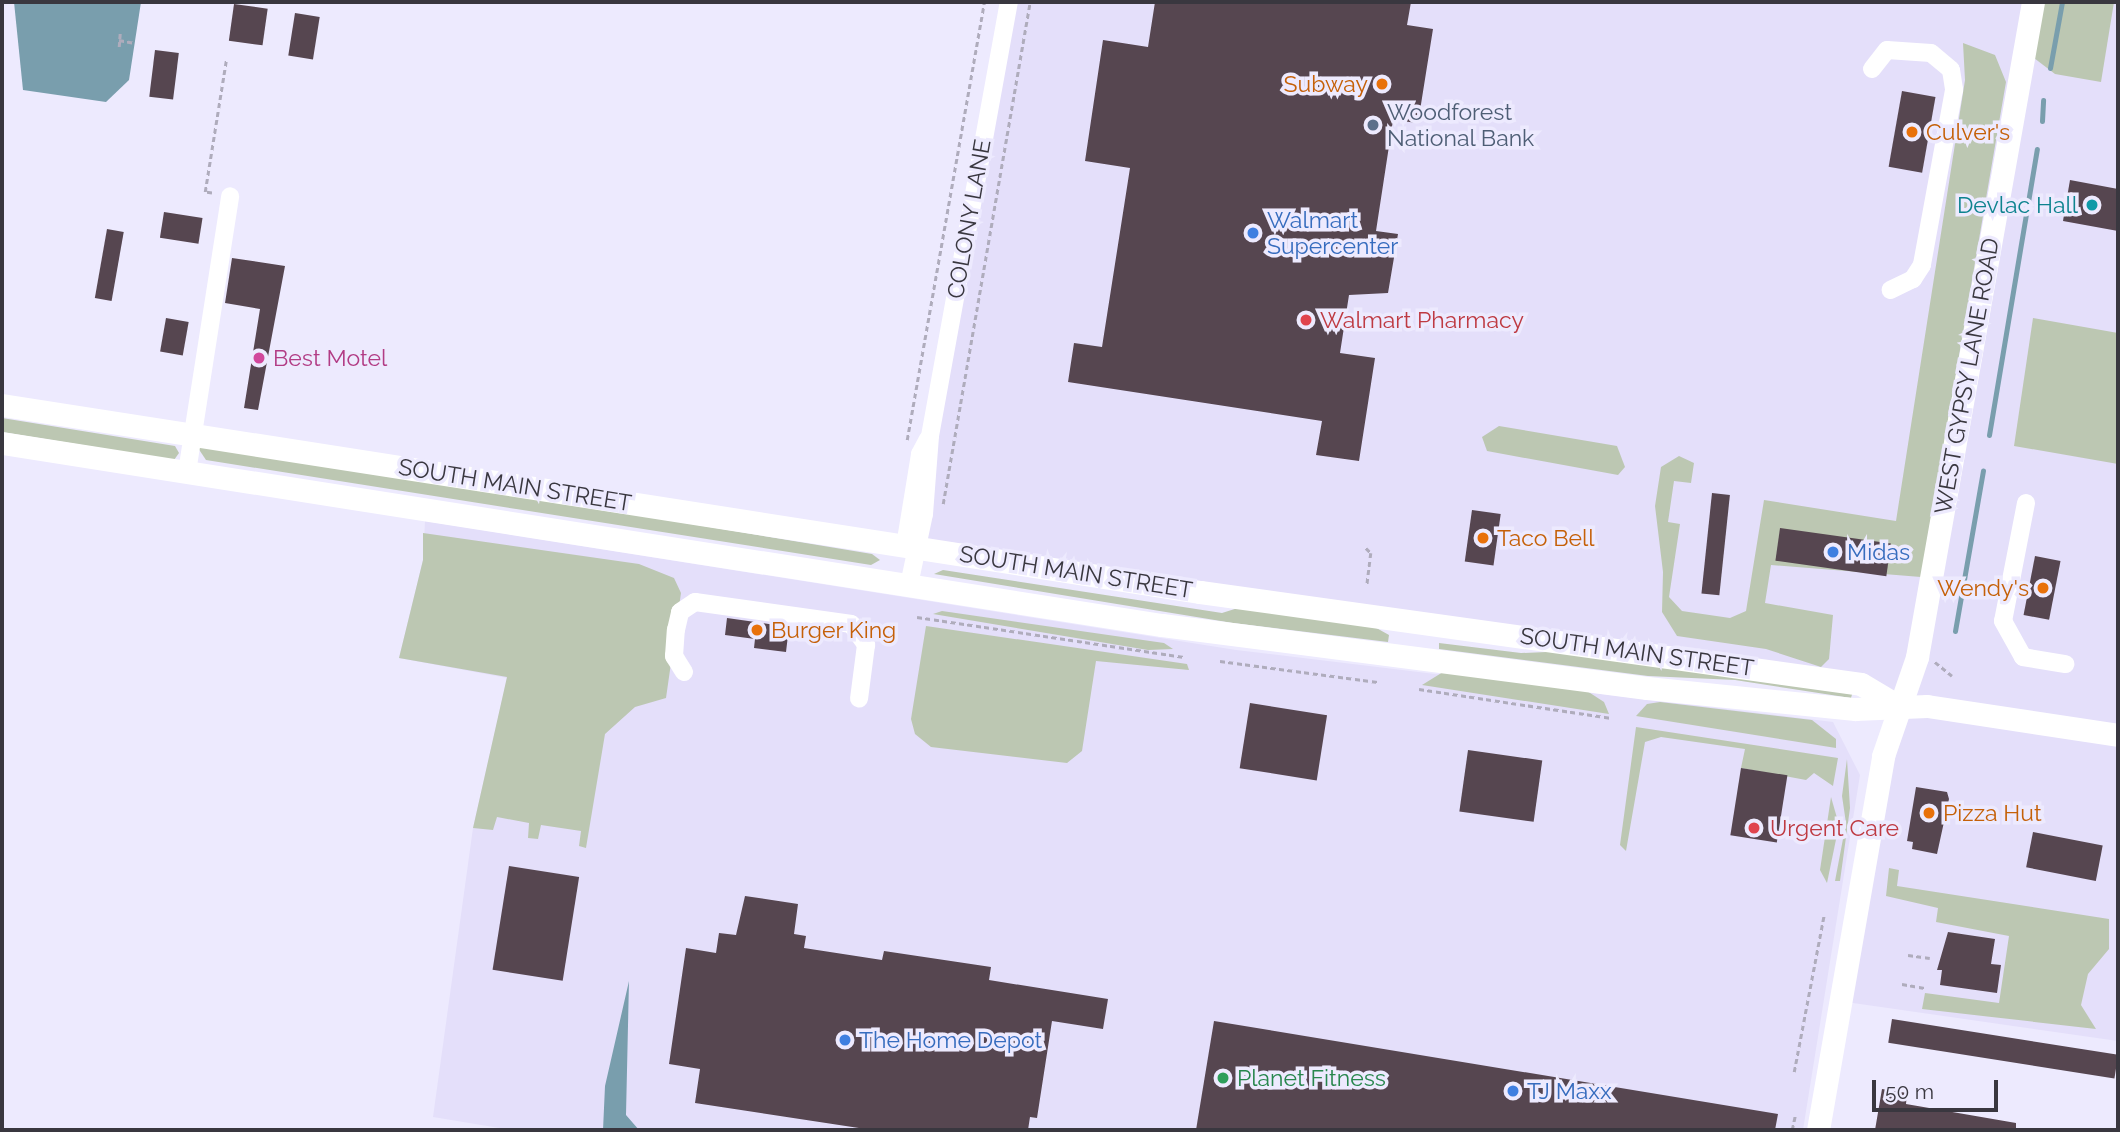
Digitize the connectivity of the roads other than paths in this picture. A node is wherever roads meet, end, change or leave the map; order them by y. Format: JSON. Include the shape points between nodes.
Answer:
{"nodes":[{"id":1,"x":1009,"y":2,"type":"edge"},
{"id":2,"x":2034,"y":2,"type":"edge"},
{"id":3,"x":1872,"y":69,"type":"dead end"},
{"id":4,"x":230,"y":196,"type":"road end"},
{"id":5,"x":1890,"y":290,"type":"dead end"},
{"id":6,"x":2,"y":405,"type":"edge"},
{"id":7,"x":193,"y":434,"type":"junction"},
{"id":8,"x":2,"y":443,"type":"edge"},
{"id":9,"x":187,"y":472,"type":"junction"},
{"id":10,"x":2026,"y":503,"type":"dead end"},
{"id":11,"x":910,"y":547,"type":"junction"},
{"id":12,"x":909,"y":585,"type":"junction"},
{"id":13,"x":2065,"y":664,"type":"dead end"},
{"id":14,"x":684,"y":672,"type":"dead end"},
{"id":15,"x":859,"y":699,"type":"dead end"},
{"id":16,"x":1898,"y":706,"type":"junction"},
{"id":17,"x":2118,"y":735,"type":"edge"},
{"id":18,"x":1818,"y":1130,"type":"edge"}],
"edges":[{"from":1,"to":11,"type":"street","name":"COLONY LANE","via":[[930,436],[932,456]]},
{"from":2,"to":16,"type":"main road","name":"WEST GYPSY LANE ROAD","via":[[1917,657]]},
{"from":3,"to":5,"type":"street","via":[[1887,50],[1931,53],[1951,70],[1954,90],[1923,265],[1913,279]]},
{"from":4,"to":7,"type":"street"},
{"from":6,"to":7,"type":"main road","name":"SOUTH MAIN STREET"},
{"from":7,"to":9,"type":"street"},
{"from":7,"to":11,"type":"main road","name":"SOUTH MAIN STREET"},
{"from":8,"to":9,"type":"main road","name":"SOUTH MAIN STREET"},
{"from":9,"to":12,"type":"main road","name":"SOUTH MAIN STREET"},
{"from":10,"to":13,"type":"street","via":[[2003,621],[2023,657]]},
{"from":11,"to":12,"type":"street","name":"COLONY LANE"},
{"from":11,"to":16,"type":"main road","name":"SOUTH MAIN STREET","via":[[1861,684]]},
{"from":12,"to":16,"type":"main road","name":"SOUTH MAIN STREET","via":[[1162,625],[1633,687],[1855,709]]},
{"from":14,"to":15,"type":"street","via":[[674,656],[676,630],[680,612],[695,602],[851,624],[866,645]]},
{"from":16,"to":17,"type":"main road","name":"SOUTH MAIN STREET"},
{"from":16,"to":18,"type":"main road","name":"WEST GYPSY LANE ROAD","via":[[1864,857]]}]}
